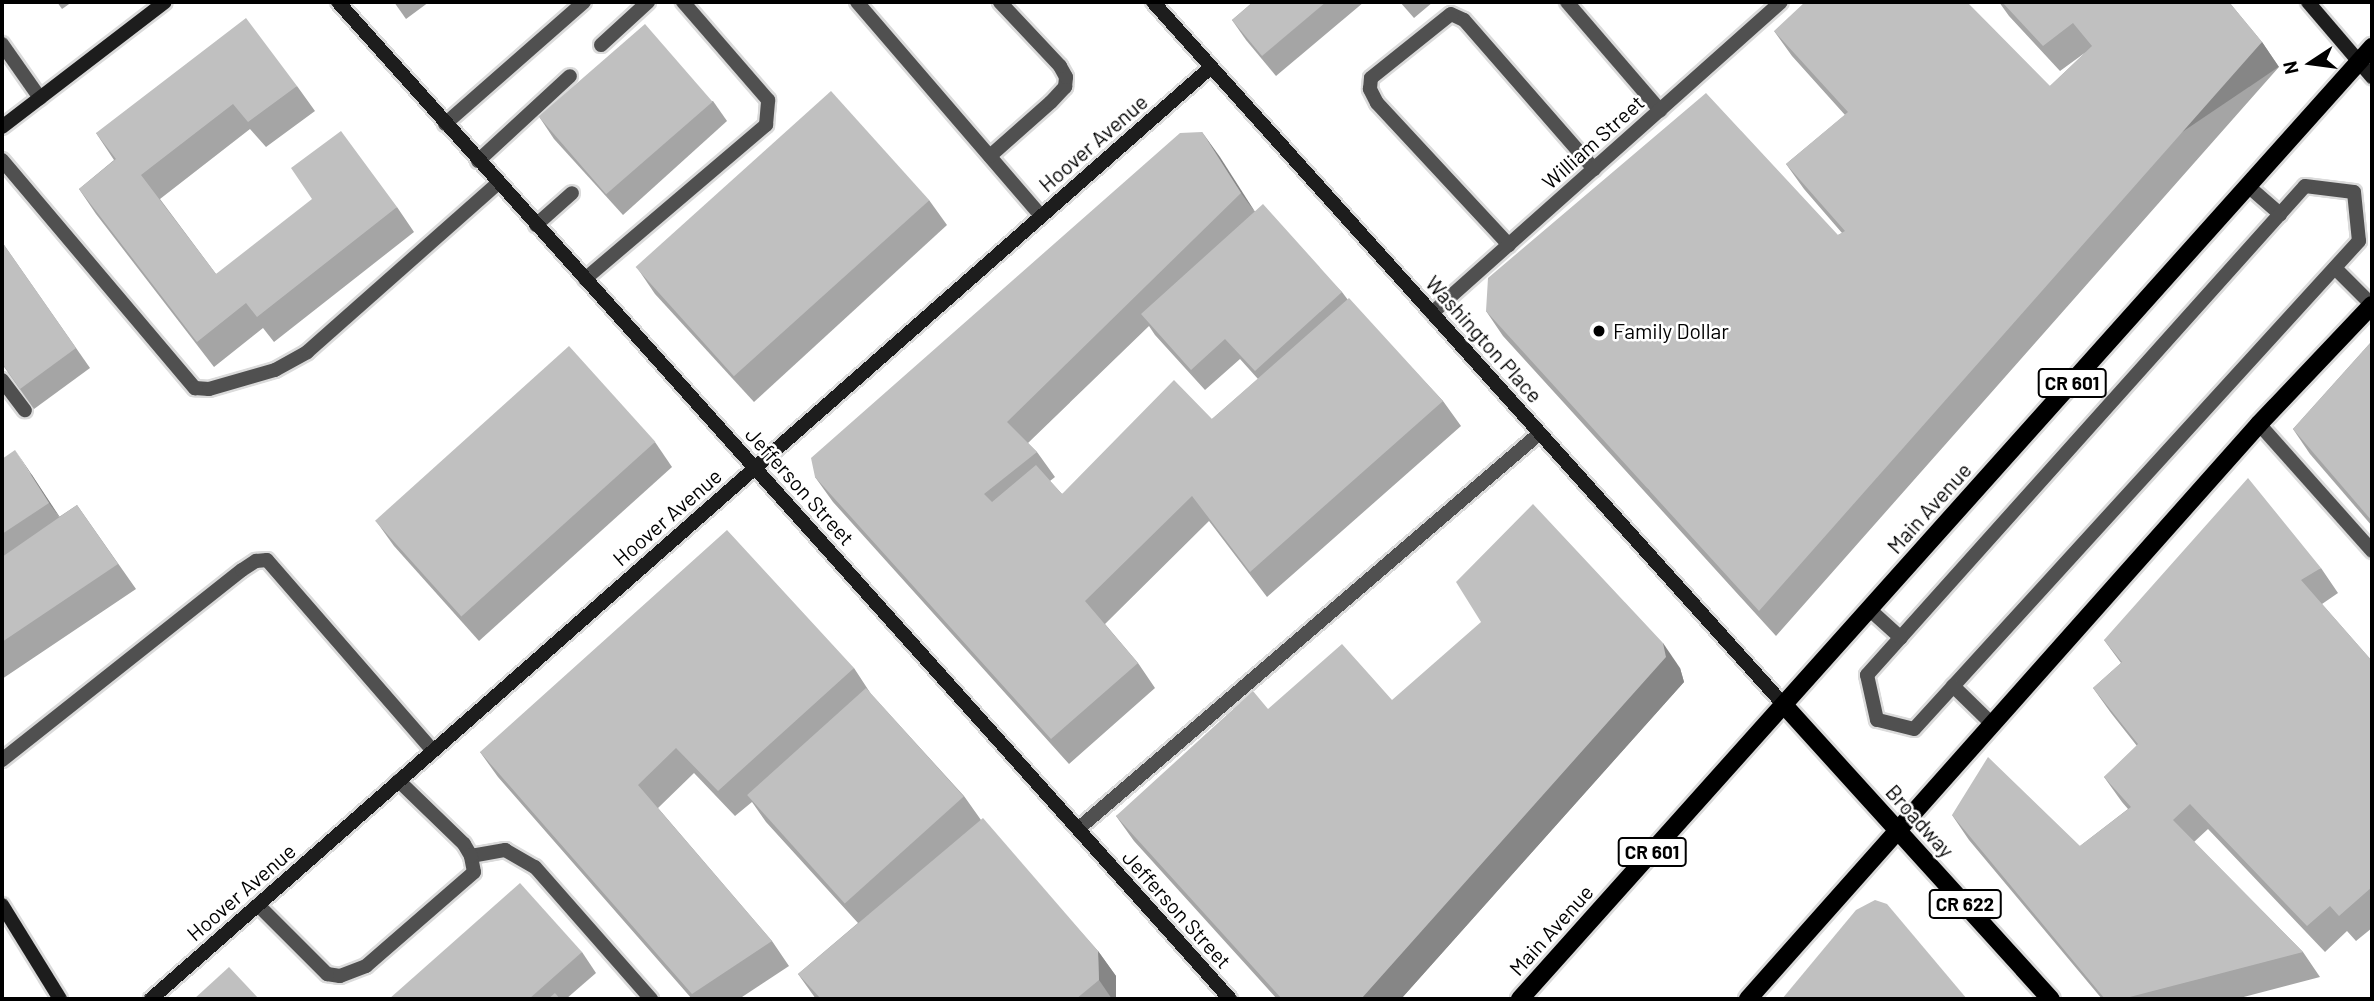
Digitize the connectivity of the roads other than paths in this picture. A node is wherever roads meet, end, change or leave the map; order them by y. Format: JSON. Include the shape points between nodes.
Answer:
{"nodes":[{"id":1,"x":165,"y":2,"type":"edge"},
{"id":2,"x":338,"y":2,"type":"edge"},
{"id":3,"x":584,"y":2,"type":"edge"},
{"id":4,"x":648,"y":2,"type":"edge"},
{"id":5,"x":683,"y":2,"type":"edge"},
{"id":6,"x":857,"y":2,"type":"edge"},
{"id":7,"x":1000,"y":2,"type":"edge"},
{"id":8,"x":1153,"y":2,"type":"edge"},
{"id":9,"x":1567,"y":2,"type":"edge"},
{"id":10,"x":1781,"y":2,"type":"edge"},
{"id":11,"x":2308,"y":2,"type":"edge"},
{"id":12,"x":2,"y":44,"type":"edge"},
{"id":13,"x":601,"y":45,"type":"dead end"},
{"id":14,"x":2372,"y":47,"type":"edge"},
{"id":15,"x":2359,"y":62,"type":"junction"},
{"id":16,"x":1211,"y":67,"type":"junction"},
{"id":17,"x":570,"y":76,"type":"dead end"},
{"id":18,"x":2372,"y":78,"type":"edge"},
{"id":19,"x":40,"y":98,"type":"junction"},
{"id":20,"x":1660,"y":110,"type":"junction"},
{"id":21,"x":445,"y":124,"type":"junction"},
{"id":22,"x":2,"y":127,"type":"edge"},
{"id":23,"x":990,"y":156,"type":"junction"},
{"id":24,"x":2,"y":160,"type":"edge"},
{"id":25,"x":478,"y":161,"type":"junction"},
{"id":26,"x":1594,"y":169,"type":"junction"},
{"id":27,"x":498,"y":183,"type":"junction"},
{"id":28,"x":2248,"y":187,"type":"junction"},
{"id":29,"x":572,"y":193,"type":"dead end"},
{"id":30,"x":2280,"y":214,"type":"junction"},
{"id":31,"x":1041,"y":216,"type":"junction"},
{"id":32,"x":536,"y":225,"type":"junction"},
{"id":33,"x":1509,"y":245,"type":"junction"},
{"id":34,"x":2335,"y":268,"type":"junction"},
{"id":35,"x":584,"y":279,"type":"junction"},
{"id":36,"x":2372,"y":305,"type":"edge"},
{"id":37,"x":1432,"y":313,"type":"junction"},
{"id":38,"x":2,"y":380,"type":"edge"},
{"id":39,"x":24,"y":410,"type":"edge"},
{"id":40,"x":2259,"y":424,"type":"junction"},
{"id":41,"x":1540,"y":433,"type":"junction"},
{"id":42,"x":755,"y":468,"type":"junction"},
{"id":43,"x":2372,"y":551,"type":"edge"},
{"id":44,"x":1869,"y":609,"type":"junction"},
{"id":45,"x":1900,"y":639,"type":"junction"},
{"id":46,"x":1953,"y":686,"type":"junction"},
{"id":47,"x":1784,"y":705,"type":"junction"},
{"id":48,"x":1992,"y":724,"type":"junction"},
{"id":49,"x":433,"y":751,"type":"junction"},
{"id":50,"x":2,"y":760,"type":"edge"},
{"id":51,"x":399,"y":781,"type":"junction"},
{"id":52,"x":1078,"y":829,"type":"junction"},
{"id":53,"x":1897,"y":830,"type":"junction"},
{"id":54,"x":471,"y":856,"type":"junction"},
{"id":55,"x":2,"y":905,"type":"edge"},
{"id":56,"x":258,"y":905,"type":"junction"},
{"id":57,"x":60,"y":999,"type":"edge"},
{"id":58,"x":151,"y":999,"type":"edge"},
{"id":59,"x":651,"y":999,"type":"edge"},
{"id":60,"x":1230,"y":999,"type":"edge"},
{"id":61,"x":1520,"y":999,"type":"edge"},
{"id":62,"x":1748,"y":999,"type":"edge"},
{"id":63,"x":2052,"y":999,"type":"edge"}],
"edges":[{"from":1,"to":19,"type":"main road"},
{"from":2,"to":21,"type":"main road","name":"Jefferson Street"},
{"from":3,"to":21,"type":"street"},
{"from":4,"to":13,"type":"street"},
{"from":5,"to":35,"type":"street","via":[[768,100],[766,125]]},
{"from":6,"to":23,"type":"street"},
{"from":7,"to":23,"type":"street","via":[[1066,77],[1065,87],[1051,102]]},
{"from":8,"to":16,"type":"main road","name":"Washington Place"},
{"from":9,"to":20,"type":"street"},
{"from":10,"to":20,"type":"street","name":"William Street"},
{"from":11,"to":15,"type":"main road"},
{"from":12,"to":19,"type":"street"},
{"from":14,"to":15,"type":"main road","name":"Main Avenue","number":"CR 601"},
{"from":15,"to":18,"type":"main road"},
{"from":15,"to":28,"type":"main road","name":"Main Avenue","number":"CR 601"},
{"from":16,"to":31,"type":"main road","name":"Hoover Avenue"},
{"from":16,"to":37,"type":"main road","name":"Washington Place"},
{"from":17,"to":25,"type":"street"},
{"from":19,"to":22,"type":"main road"},
{"from":20,"to":26,"type":"street","name":"William Street"},
{"from":21,"to":25,"type":"main road","name":"Jefferson Street"},
{"from":23,"to":31,"type":"street"},
{"from":24,"to":27,"type":"street","via":[[195,388],[209,389],[275,370],[307,352]]},
{"from":25,"to":27,"type":"main road","name":"Jefferson Street"},
{"from":26,"to":33,"type":"street","name":"William Street"},
{"from":26,"to":33,"type":"street","via":[[1464,20],[1451,13],[1371,78],[1370,89],[1377,103]]},
{"from":27,"to":32,"type":"main road","name":"Jefferson Street"},
{"from":28,"to":30,"type":"street"},
{"from":28,"to":44,"type":"main road","name":"Main Avenue","number":"CR 601"},
{"from":29,"to":32,"type":"street"},
{"from":30,"to":34,"type":"street","via":[[2305,186],[2354,192],[2359,241]]},
{"from":30,"to":45,"type":"street"},
{"from":31,"to":42,"type":"main road","name":"Hoover Avenue"},
{"from":32,"to":35,"type":"main road","name":"Jefferson Street"},
{"from":33,"to":37,"type":"street","name":"William Street"},
{"from":34,"to":36,"type":"street"},
{"from":34,"to":46,"type":"street"},
{"from":35,"to":42,"type":"main road","name":"Jefferson Street"},
{"from":36,"to":40,"type":"main road"},
{"from":37,"to":41,"type":"main road","name":"Washington Place"},
{"from":38,"to":39,"type":"street"},
{"from":40,"to":43,"type":"street"},
{"from":40,"to":48,"type":"main road"},
{"from":41,"to":47,"type":"main road","name":"Washington Place"},
{"from":41,"to":52,"type":"street"},
{"from":42,"to":49,"type":"main road","name":"Hoover Avenue"},
{"from":42,"to":52,"type":"main road","name":"Jefferson Street"},
{"from":44,"to":45,"type":"street"},
{"from":44,"to":47,"type":"main road","name":"Main Avenue","number":"CR 601"},
{"from":45,"to":46,"type":"street","via":[[1867,675],[1877,720],[1914,729]]},
{"from":46,"to":48,"type":"street"},
{"from":47,"to":53,"type":"main road","name":"Broadway","number":"CR 622"},
{"from":47,"to":61,"type":"main road","name":"Main Avenue","number":"CR 601"},
{"from":48,"to":53,"type":"main road"},
{"from":49,"to":50,"type":"street","via":[[267,560],[242,570]]},
{"from":49,"to":51,"type":"main road","name":"Hoover Avenue"},
{"from":51,"to":54,"type":"street"},
{"from":51,"to":56,"type":"main road","name":"Hoover Avenue"},
{"from":52,"to":60,"type":"main road","name":"Jefferson Street"},
{"from":53,"to":62,"type":"main road"},
{"from":53,"to":63,"type":"main road","name":"Broadway","number":"CR 622"},
{"from":54,"to":56,"type":"street","via":[[474,872],[366,966],[340,976],[327,974]]},
{"from":54,"to":59,"type":"street","via":[[505,850],[535,867]]},
{"from":55,"to":57,"type":"main road"},
{"from":56,"to":58,"type":"main road","name":"Hoover Avenue"}]}
